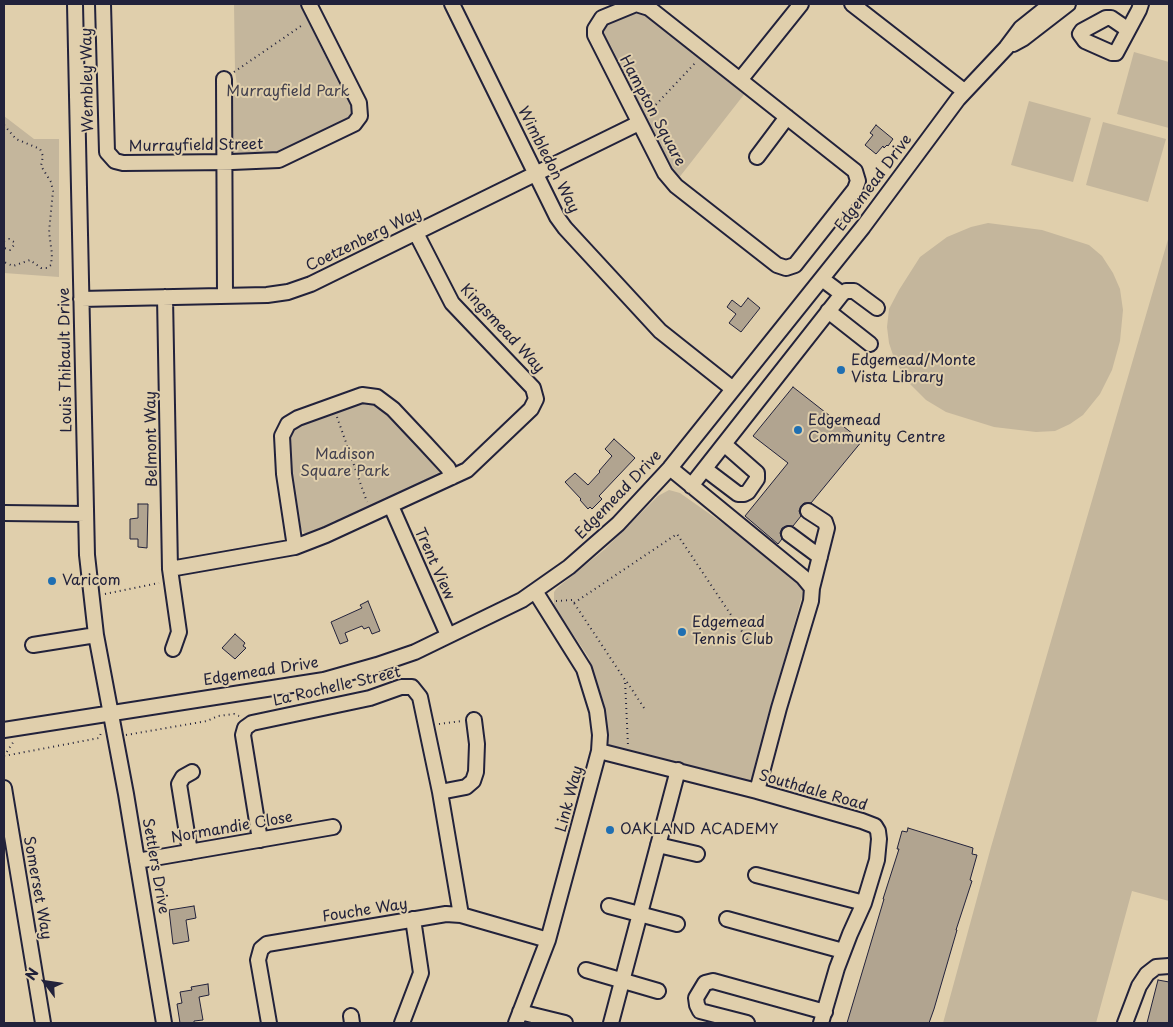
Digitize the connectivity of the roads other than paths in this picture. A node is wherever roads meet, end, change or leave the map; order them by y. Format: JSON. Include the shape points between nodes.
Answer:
{"nodes":[{"id":1,"x":75,"y":4,"type":"edge"},
{"id":2,"x":103,"y":4,"type":"edge"},
{"id":3,"x":452,"y":4,"type":"edge"},
{"id":4,"x":801,"y":4,"type":"edge"},
{"id":5,"x":852,"y":4,"type":"edge"},
{"id":6,"x":1051,"y":4,"type":"edge"},
{"id":7,"x":1068,"y":4,"type":"edge"},
{"id":8,"x":1141,"y":4,"type":"edge"},
{"id":9,"x":312,"y":10,"type":"edge"},
{"id":10,"x":1127,"y":29,"type":"dead end"},
{"id":11,"x":1006,"y":48,"type":"junction"},
{"id":12,"x":224,"y":79,"type":"road end"},
{"id":13,"x":740,"y":80,"type":"junction"},
{"id":14,"x":964,"y":92,"type":"junction"},
{"id":15,"x":787,"y":117,"type":"junction"},
{"id":16,"x":639,"y":123,"type":"junction"},
{"id":17,"x":109,"y":156,"type":"joint"},
{"id":18,"x":757,"y":157,"type":"dead end"},
{"id":19,"x":223,"y":162,"type":"junction"},
{"id":20,"x":535,"y":174,"type":"junction"},
{"id":21,"x":416,"y":233,"type":"junction"},
{"id":22,"x":822,"y":278,"type":"junction"},
{"id":23,"x":842,"y":294,"type":"junction"},
{"id":24,"x":226,"y":296,"type":"junction"},
{"id":25,"x":165,"y":297,"type":"junction"},
{"id":26,"x":81,"y":300,"type":"junction"},
{"id":27,"x":877,"y":308,"type":"dead end"},
{"id":28,"x":828,"y":311,"type":"junction"},
{"id":29,"x":870,"y":344,"type":"dead end"},
{"id":30,"x":733,"y":389,"type":"junction"},
{"id":31,"x":724,"y":444,"type":"junction"},
{"id":32,"x":670,"y":468,"type":"junction"},
{"id":33,"x":705,"y":468,"type":"junction"},
{"id":34,"x":452,"y":477,"type":"junction"},
{"id":35,"x":692,"y":486,"type":"junction"},
{"id":36,"x":391,"y":506,"type":"junction"},
{"id":37,"x":808,"y":511,"type":"dead end"},
{"id":38,"x":4,"y":513,"type":"edge"},
{"id":39,"x":86,"y":514,"type":"junction"},
{"id":40,"x":789,"y":534,"type":"dead end"},
{"id":41,"x":295,"y":547,"type":"junction"},
{"id":42,"x":820,"y":557,"type":"junction"},
{"id":43,"x":171,"y":575,"type":"junction"},
{"id":44,"x":812,"y":588,"type":"junction"},
{"id":45,"x":535,"y":591,"type":"junction"},
{"id":46,"x":96,"y":635,"type":"junction"},
{"id":47,"x":448,"y":635,"type":"junction"},
{"id":48,"x":33,"y":645,"type":"dead end"},
{"id":49,"x":173,"y":649,"type":"dead end"},
{"id":50,"x":112,"y":714,"type":"junction"},
{"id":51,"x":474,"y":720,"type":"road end"},
{"id":52,"x":4,"y":730,"type":"edge"},
{"id":53,"x":599,"y":751,"type":"junction"},
{"id":54,"x":678,"y":770,"type":"junction"},
{"id":55,"x":192,"y":772,"type":"dead end"},
{"id":56,"x":4,"y":788,"type":"edge"},
{"id":57,"x":756,"y":791,"type":"junction"},
{"id":58,"x":440,"y":792,"type":"junction"},
{"id":59,"x":333,"y":828,"type":"dead end"},
{"id":60,"x":260,"y":840,"type":"junction"},
{"id":61,"x":658,"y":845,"type":"junction"},
{"id":62,"x":190,"y":852,"type":"junction"},
{"id":63,"x":697,"y":854,"type":"dead end"},
{"id":64,"x":137,"y":860,"type":"junction"},
{"id":65,"x":756,"y":875,"type":"dead end"},
{"id":66,"x":864,"y":903,"type":"junction"},
{"id":67,"x":610,"y":906,"type":"dead end"},
{"id":68,"x":640,"y":914,"type":"junction"},
{"id":69,"x":461,"y":915,"type":"junction"},
{"id":70,"x":727,"y":919,"type":"dead end"},
{"id":71,"x":412,"y":920,"type":"junction"},
{"id":72,"x":677,"y":924,"type":"dead end"},
{"id":73,"x":548,"y":940,"type":"junction"},
{"id":74,"x":843,"y":951,"type":"junction"},
{"id":75,"x":1169,"y":966,"type":"edge"},
{"id":76,"x":586,"y":970,"type":"dead end"},
{"id":77,"x":622,"y":980,"type":"junction"},
{"id":78,"x":658,"y":991,"type":"dead end"},
{"id":79,"x":518,"y":1017,"type":"edge"},
{"id":80,"x":823,"y":1017,"type":"edge"},
{"id":81,"x":43,"y":1023,"type":"edge"},
{"id":82,"x":164,"y":1023,"type":"edge"},
{"id":83,"x":268,"y":1023,"type":"edge"},
{"id":84,"x":402,"y":1023,"type":"edge"},
{"id":85,"x":565,"y":1023,"type":"edge"},
{"id":86,"x":611,"y":1023,"type":"edge"},
{"id":87,"x":747,"y":1023,"type":"edge"},
{"id":88,"x":1125,"y":1023,"type":"edge"}],
"edges":[{"from":1,"to":26,"type":"street","name":"Louis Thibault Drive"},
{"from":2,"to":17,"type":"street","name":"Wembley Way","via":[[106,147]]},
{"from":3,"to":20,"type":"street","name":"Wimbledon Way"},
{"from":4,"to":13,"type":"street"},
{"from":5,"to":14,"type":"street"},
{"from":6,"to":11,"type":"street","name":"Edgemead Drive","via":[[1021,28]]},
{"from":7,"to":11,"type":"street","name":"Edgemead Drive"},
{"from":8,"to":10,"type":"street"},
{"from":9,"to":19,"type":"street","name":"Murrayfield Street","via":[[359,103],[361,112],[357,121],[279,160]]},
{"from":11,"to":14,"type":"street","name":"Edgemead Drive"},
{"from":12,"to":19,"type":"street"},
{"from":13,"to":15,"type":"street","name":"Hampton Square"},
{"from":13,"to":16,"type":"street","name":"Hampton Square","via":[[649,8],[630,5],[602,18],[595,29],[597,41]]},
{"from":14,"to":22,"type":"street","name":"Edgemead Drive"},
{"from":15,"to":16,"type":"street","name":"Hampton Square","via":[[855,171],[858,181],[856,189],[790,268],[778,265],[669,179]]},
{"from":15,"to":18,"type":"street"},
{"from":16,"to":20,"type":"street","name":"Coetzenberg Way"},
{"from":17,"to":19,"type":"street","name":"Murrayfield Street","via":[[123,164]]},
{"from":19,"to":24,"type":"street"},
{"from":20,"to":21,"type":"street","name":"Coetzenberg Way"},
{"from":20,"to":30,"type":"street","name":"Wimbledon Way","via":[[557,217],[576,242],[660,330]]},
{"from":21,"to":24,"type":"street","name":"Coetzenberg Way","via":[[288,292]]},
{"from":21,"to":34,"type":"street","name":"Kingsmead Way","via":[[452,303],[536,394],[531,409],[467,470]]},
{"from":22,"to":23,"type":"street"},
{"from":22,"to":30,"type":"street","name":"Edgemead Drive"},
{"from":23,"to":27,"type":"street","via":[[854,291]]},
{"from":23,"to":28,"type":"street"},
{"from":24,"to":25,"type":"street","name":"Coetzenberg Way"},
{"from":25,"to":26,"type":"street","name":"Coetzenberg Way"},
{"from":25,"to":43,"type":"street","name":"Belmont Way"},
{"from":26,"to":39,"type":"street","name":"Louis Thibault Drive"},
{"from":28,"to":29,"type":"street"},
{"from":28,"to":31,"type":"street"},
{"from":30,"to":32,"type":"street","name":"Edgemead Drive"},
{"from":31,"to":33,"type":"street"},
{"from":31,"to":33,"type":"street","via":[[757,473],[757,479],[748,492],[738,494]]},
{"from":32,"to":35,"type":"street"},
{"from":32,"to":45,"type":"street","name":"Edgemead Drive","via":[[618,524],[569,567]]},
{"from":33,"to":35,"type":"street"},
{"from":34,"to":36,"type":"street","name":"Kingsmead Way"},
{"from":34,"to":41,"type":"street","via":[[425,442],[378,397],[362,395],[292,421],[282,436]]},
{"from":35,"to":44,"type":"street","via":[[803,577]]},
{"from":36,"to":41,"type":"street","name":"Kingsmead Way"},
{"from":36,"to":47,"type":"street","name":"Trent View"},
{"from":37,"to":42,"type":"street","via":[[827,524]]},
{"from":38,"to":39,"type":"street"},
{"from":39,"to":46,"type":"street","name":"Louis Thibault Drive"},
{"from":40,"to":42,"type":"street"},
{"from":41,"to":43,"type":"street","name":"Kingsmead Way"},
{"from":42,"to":44,"type":"street"},
{"from":43,"to":49,"type":"street","name":"Belmont Way","via":[[179,632]]},
{"from":44,"to":57,"type":"street"},
{"from":45,"to":47,"type":"street","name":"Edgemead Drive"},
{"from":45,"to":53,"type":"street","name":"Link Way","via":[[584,669],[597,711]]},
{"from":46,"to":48,"type":"street"},
{"from":46,"to":50,"type":"street","name":"Louis Thibault Drive"},
{"from":47,"to":50,"type":"street","name":"Edgemead Drive","via":[[414,652],[324,680]]},
{"from":50,"to":52,"type":"street","name":"Edgemead Drive"},
{"from":50,"to":64,"type":"street","name":"Settlers Drive"},
{"from":51,"to":58,"type":"street","via":[[477,744],[473,781],[466,787]]},
{"from":53,"to":54,"type":"street","name":"Southdale Road"},
{"from":53,"to":73,"type":"street","name":"Link Way"},
{"from":54,"to":57,"type":"street","name":"Southdale Road"},
{"from":54,"to":61,"type":"street"},
{"from":55,"to":62,"type":"street","via":[[179,784]]},
{"from":56,"to":81,"type":"street","name":"Somerset Way"},
{"from":57,"to":66,"type":"street","name":"Southdale Road","via":[[875,826],[879,848]]},
{"from":58,"to":60,"type":"street","name":"La Rochelle Street","via":[[420,696],[407,686],[370,698],[247,725],[242,735]]},
{"from":58,"to":69,"type":"street","name":"La Rochelle Street"},
{"from":59,"to":60,"type":"street","name":"Normandie Close"},
{"from":60,"to":62,"type":"street","name":"Normandie Close"},
{"from":61,"to":63,"type":"street"},
{"from":61,"to":68,"type":"street"},
{"from":62,"to":64,"type":"street","name":"Normandie Close"},
{"from":64,"to":82,"type":"street","name":"Settlers Drive"},
{"from":65,"to":66,"type":"street"},
{"from":66,"to":74,"type":"street","name":"Southdale Road"},
{"from":67,"to":68,"type":"street"},
{"from":68,"to":72,"type":"street"},
{"from":68,"to":77,"type":"street"},
{"from":69,"to":71,"type":"street","name":"Fouche Way","via":[[446,914]]},
{"from":69,"to":73,"type":"street","name":"Fouche Way"},
{"from":70,"to":74,"type":"street"},
{"from":71,"to":83,"type":"street","name":"Fouche Way","via":[[264,946],[258,960]]},
{"from":71,"to":84,"type":"street","via":[[421,973]]},
{"from":73,"to":79,"type":"street","name":"Link Way"},
{"from":74,"to":80,"type":"street","name":"Southdale Road"},
{"from":75,"to":88,"type":"street","via":[[1156,968],[1147,974]]},
{"from":76,"to":77,"type":"street"},
{"from":77,"to":78,"type":"street"},
{"from":77,"to":86,"type":"street"},
{"from":79,"to":85,"type":"street"},
{"from":80,"to":87,"type":"street","via":[[714,982],[705,983],[696,998],[700,1010]]}]}
